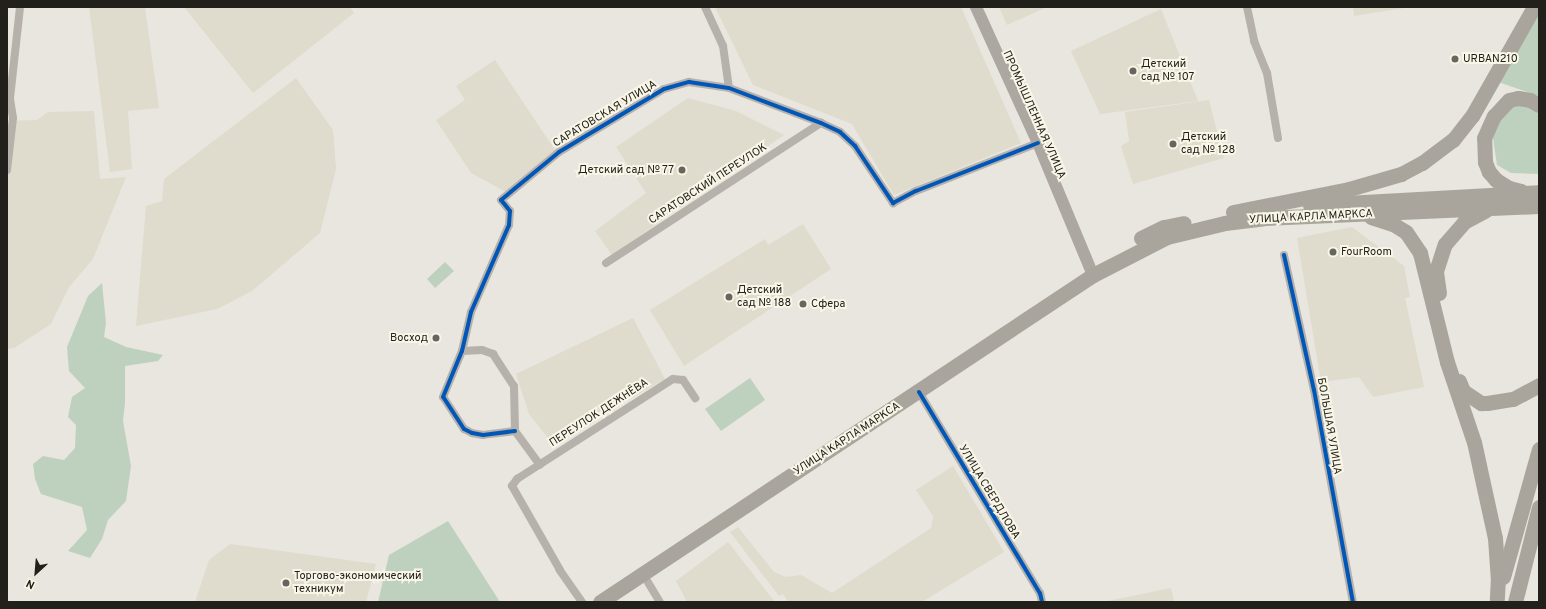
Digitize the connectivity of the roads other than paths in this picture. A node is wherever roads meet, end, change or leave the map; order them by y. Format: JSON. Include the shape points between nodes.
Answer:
{"nodes":[{"id":1,"x":20,"y":7,"type":"edge"},
{"id":2,"x":705,"y":7,"type":"edge"},
{"id":3,"x":976,"y":7,"type":"edge"},
{"id":4,"x":1247,"y":7,"type":"edge"},
{"id":5,"x":1534,"y":7,"type":"edge"},
{"id":6,"x":729,"y":88,"type":"junction"},
{"id":7,"x":1539,"y":105,"type":"edge"},
{"id":8,"x":821,"y":123,"type":"junction"},
{"id":9,"x":1278,"y":138,"type":"dead end"},
{"id":10,"x":1038,"y":142,"type":"junction"},
{"id":11,"x":7,"y":170,"type":"edge"},
{"id":12,"x":1534,"y":199,"type":"edge"},
{"id":13,"x":1263,"y":208,"type":"junction"},
{"id":14,"x":1498,"y":208,"type":"junction"},
{"id":15,"x":1354,"y":214,"type":"junction"},
{"id":16,"x":1284,"y":255,"type":"dead end"},
{"id":17,"x":606,"y":263,"type":"dead end"},
{"id":18,"x":1093,"y":275,"type":"junction"},
{"id":19,"x":462,"y":350,"type":"junction"},
{"id":20,"x":1539,"y":385,"type":"edge"},
{"id":21,"x":919,"y":392,"type":"junction"},
{"id":22,"x":695,"y":398,"type":"dead end"},
{"id":23,"x":515,"y":431,"type":"junction"},
{"id":24,"x":1539,"y":449,"type":"edge"},
{"id":25,"x":540,"y":464,"type":"junction"},
{"id":26,"x":1539,"y":507,"type":"edge"},
{"id":27,"x":1539,"y":527,"type":"edge"},
{"id":28,"x":1523,"y":565,"type":"junction"},
{"id":29,"x":643,"y":574,"type":"junction"},
{"id":30,"x":1496,"y":600,"type":"edge"},
{"id":31,"x":582,"y":602,"type":"edge"},
{"id":32,"x":600,"y":602,"type":"edge"},
{"id":33,"x":660,"y":602,"type":"edge"},
{"id":34,"x":1042,"y":602,"type":"edge"},
{"id":35,"x":1353,"y":602,"type":"edge"},
{"id":36,"x":1515,"y":602,"type":"edge"}],
"edges":[{"from":1,"to":11,"type":"street","via":[[10,98],[13,118]]},
{"from":2,"to":6,"type":"street","via":[[723,46]]},
{"from":3,"to":10,"type":"street","name":"ПРОМЫШЛЕННАЯ УЛИЦА"},
{"from":4,"to":9,"type":"street","via":[[1254,41],[1267,73]]},
{"from":5,"to":13,"type":"highway","via":[[1472,116],[1453,140],[1422,163],[1401,174]]},
{"from":6,"to":8,"type":"street"},
{"from":6,"to":19,"type":"street","name":"САРАТОВСКАЯ УЛИЦА","via":[[689,82],[664,89],[560,152],[501,200],[510,212],[509,225],[471,312]]},
{"from":7,"to":12,"type":"highway","via":[[1518,98],[1509,100],[1494,116],[1484,138],[1485,162],[1491,174],[1509,188]]},
{"from":8,"to":10,"type":"street","via":[[840,132],[855,146],[893,203],[916,191]]},
{"from":8,"to":17,"type":"street","name":"САРАТОВСКИЙ ПЕРЕУЛОК"},
{"from":10,"to":18,"type":"street","name":"ПРОМЫШЛЕННАЯ УЛИЦА"},
{"from":12,"to":13,"type":"highway"},
{"from":12,"to":14,"type":"highway","name":"УЛИЦА КАРЛА МАРКСА"},
{"from":13,"to":18,"type":"highway","name":"УЛИЦА КАРЛА МАРКСА","via":[[1164,227],[1115,253]]},
{"from":14,"to":15,"type":"highway","name":"УЛИЦА КАРЛА МАРКСА"},
{"from":14,"to":20,"type":"highway","via":[[1480,213],[1464,222],[1448,238],[1439,257],[1436,277],[1454,359],[1463,391],[1481,402],[1493,404],[1513,399]]},
{"from":15,"to":18,"type":"highway","name":"УЛИЦА КАРЛА МАРКСА","via":[[1264,218],[1197,229],[1167,237]]},
{"from":15,"to":30,"type":"highway","via":[[1376,217],[1400,228],[1410,236],[1420,253],[1447,362],[1474,442],[1494,533],[1498,556]]},
{"from":16,"to":35,"type":"street","name":"БОЛЬШАЯ УЛИЦА","via":[[1314,390]]},
{"from":18,"to":21,"type":"highway","name":"УЛИЦА КАРЛА МАРКСА"},
{"from":19,"to":23,"type":"street","via":[[482,350],[493,354],[514,386]]},
{"from":19,"to":23,"type":"street","via":[[443,397],[464,429],[483,435]]},
{"from":21,"to":29,"type":"highway","name":"УЛИЦА КАРЛА МАРКСА"},
{"from":21,"to":34,"type":"street","name":"УЛИЦА СВЕРДЛОВА","via":[[1040,592]]},
{"from":22,"to":25,"type":"street","name":"ПЕРЕУЛОК ДЕЖНЁВА","via":[[683,380],[673,379]]},
{"from":23,"to":25,"type":"street"},
{"from":24,"to":30,"type":"highway"},
{"from":25,"to":31,"type":"street","name":"ПЕРЕУЛОК ДЕЖНЁВА","via":[[512,486],[560,570]]},
{"from":26,"to":28,"type":"highway"},
{"from":27,"to":28,"type":"highway"},
{"from":28,"to":36,"type":"highway"},
{"from":29,"to":32,"type":"highway","name":"УЛИЦА КАРЛА МАРКСА"},
{"from":29,"to":33,"type":"street"}]}
